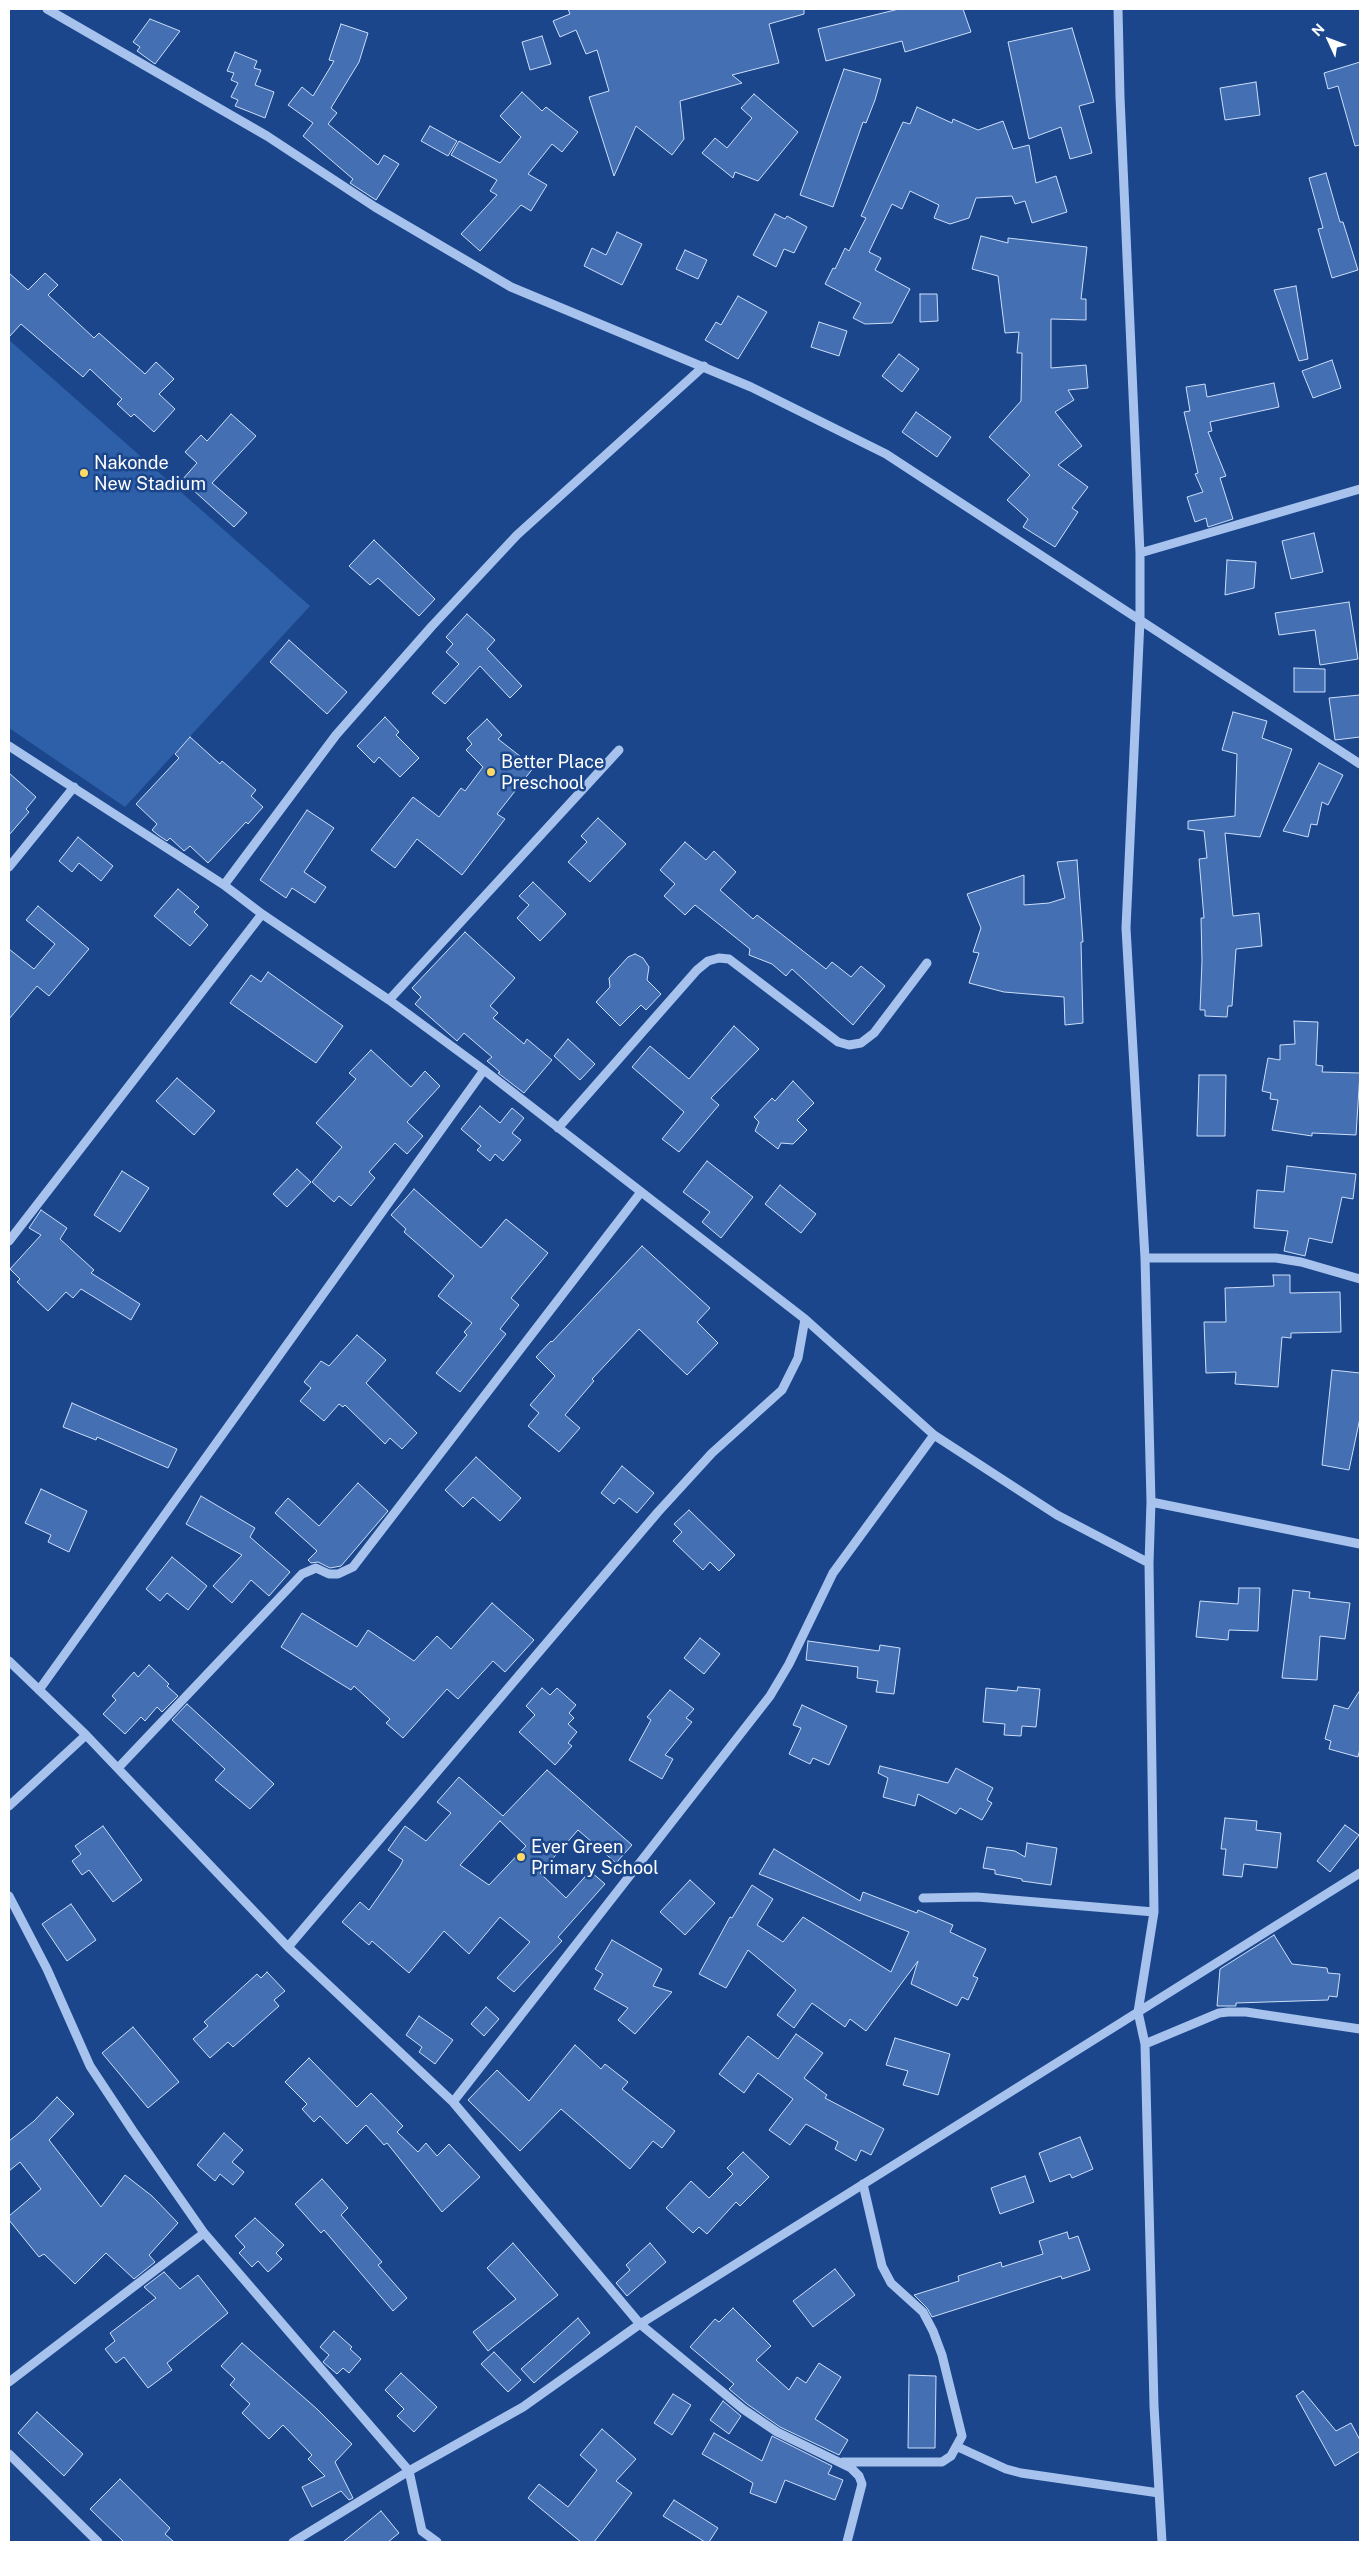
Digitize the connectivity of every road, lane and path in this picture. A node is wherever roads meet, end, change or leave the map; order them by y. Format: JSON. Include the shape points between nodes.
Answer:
{"nodes":[{"id":1,"x":47,"y":9,"type":"edge"},
{"id":2,"x":1118,"y":9,"type":"edge"},
{"id":3,"x":704,"y":366,"type":"junction"},
{"id":4,"x":1360,"y":489,"type":"edge"},
{"id":5,"x":1140,"y":553,"type":"junction"},
{"id":6,"x":1140,"y":620,"type":"junction"},
{"id":7,"x":9,"y":746,"type":"edge"},
{"id":8,"x":620,"y":750,"type":"dead end"},
{"id":9,"x":1360,"y":764,"type":"edge"},
{"id":10,"x":74,"y":787,"type":"junction"},
{"id":11,"x":9,"y":867,"type":"edge"},
{"id":12,"x":224,"y":885,"type":"junction"},
{"id":13,"x":262,"y":914,"type":"junction"},
{"id":14,"x":927,"y":963,"type":"dead end"},
{"id":15,"x":389,"y":1000,"type":"junction"},
{"id":16,"x":484,"y":1070,"type":"junction"},
{"id":17,"x":558,"y":1128,"type":"junction"},
{"id":18,"x":641,"y":1192,"type":"junction"},
{"id":19,"x":9,"y":1241,"type":"edge"},
{"id":20,"x":1145,"y":1258,"type":"junction"},
{"id":21,"x":1360,"y":1279,"type":"edge"},
{"id":22,"x":805,"y":1319,"type":"junction"},
{"id":23,"x":934,"y":1434,"type":"junction"},
{"id":24,"x":1151,"y":1502,"type":"junction"},
{"id":25,"x":1360,"y":1544,"type":"edge"},
{"id":26,"x":1149,"y":1563,"type":"junction"},
{"id":27,"x":9,"y":1661,"type":"edge"},
{"id":28,"x":38,"y":1690,"type":"junction"},
{"id":29,"x":86,"y":1735,"type":"junction"},
{"id":30,"x":118,"y":1768,"type":"junction"},
{"id":31,"x":9,"y":1806,"type":"edge"},
{"id":32,"x":1360,"y":1873,"type":"edge"},
{"id":33,"x":9,"y":1896,"type":"edge"},
{"id":34,"x":923,"y":1898,"type":"dead end"},
{"id":35,"x":1154,"y":1912,"type":"junction"},
{"id":36,"x":288,"y":1946,"type":"junction"},
{"id":37,"x":1138,"y":2012,"type":"junction"},
{"id":38,"x":1360,"y":2029,"type":"edge"},
{"id":39,"x":1145,"y":2044,"type":"junction"},
{"id":40,"x":453,"y":2102,"type":"junction"},
{"id":41,"x":863,"y":2184,"type":"junction"},
{"id":42,"x":204,"y":2233,"type":"junction"},
{"id":43,"x":640,"y":2324,"type":"junction"},
{"id":44,"x":9,"y":2382,"type":"edge"},
{"id":45,"x":958,"y":2447,"type":"junction"},
{"id":46,"x":9,"y":2454,"type":"edge"},
{"id":47,"x":843,"y":2462,"type":"junction"},
{"id":48,"x":409,"y":2471,"type":"junction"},
{"id":49,"x":1159,"y":2493,"type":"junction"},
{"id":50,"x":98,"y":2542,"type":"edge"},
{"id":51,"x":293,"y":2542,"type":"edge"},
{"id":52,"x":437,"y":2542,"type":"edge"},
{"id":53,"x":847,"y":2542,"type":"edge"},
{"id":54,"x":1162,"y":2542,"type":"edge"}],
"edges":[{"from":1,"to":3,"type":"street","via":[[267,136],[375,207],[511,287]]},
{"from":2,"to":5,"type":"street"},
{"from":3,"to":6,"type":"street","via":[[886,454]]},
{"from":3,"to":12,"type":"street","via":[[517,535],[432,626],[336,735]]},
{"from":4,"to":5,"type":"street"},
{"from":5,"to":6,"type":"street"},
{"from":6,"to":9,"type":"street"},
{"from":6,"to":20,"type":"street","via":[[1126,928]]},
{"from":7,"to":10,"type":"street"},
{"from":8,"to":15,"type":"street"},
{"from":10,"to":11,"type":"street"},
{"from":10,"to":12,"type":"street"},
{"from":12,"to":13,"type":"street"},
{"from":13,"to":15,"type":"street"},
{"from":13,"to":19,"type":"street"},
{"from":14,"to":17,"type":"street","via":[[874,1033],[861,1043],[849,1045],[838,1042],[729,959],[708,961]]},
{"from":15,"to":16,"type":"street"},
{"from":16,"to":17,"type":"street"},
{"from":16,"to":28,"type":"street"},
{"from":17,"to":18,"type":"street"},
{"from":18,"to":22,"type":"street"},
{"from":18,"to":30,"type":"street","via":[[353,1567],[338,1574],[328,1574],[316,1568],[302,1574]]},
{"from":20,"to":21,"type":"street","via":[[1276,1258]]},
{"from":20,"to":24,"type":"street"},
{"from":22,"to":23,"type":"street"},
{"from":22,"to":36,"type":"street","via":[[798,1358],[782,1390],[712,1453],[664,1504]]},
{"from":23,"to":26,"type":"street","via":[[1057,1515]]},
{"from":23,"to":40,"type":"street","via":[[833,1573],[770,1696]]},
{"from":24,"to":25,"type":"street"},
{"from":24,"to":26,"type":"street"},
{"from":26,"to":35,"type":"street"},
{"from":27,"to":28,"type":"street"},
{"from":28,"to":29,"type":"street"},
{"from":29,"to":30,"type":"street"},
{"from":29,"to":31,"type":"street"},
{"from":30,"to":36,"type":"street"},
{"from":32,"to":37,"type":"street"},
{"from":33,"to":42,"type":"street","via":[[47,1968],[90,2066]]},
{"from":34,"to":35,"type":"street","via":[[977,1897]]},
{"from":35,"to":37,"type":"street"},
{"from":36,"to":40,"type":"street"},
{"from":37,"to":39,"type":"street"},
{"from":37,"to":41,"type":"street"},
{"from":38,"to":39,"type":"street","via":[[1228,2012]]},
{"from":39,"to":49,"type":"street"},
{"from":40,"to":43,"type":"street"},
{"from":41,"to":43,"type":"street"},
{"from":41,"to":45,"type":"street","via":[[885,2275],[923,2312],[942,2355],[962,2436]]},
{"from":42,"to":44,"type":"street"},
{"from":42,"to":48,"type":"street"},
{"from":43,"to":47,"type":"street","via":[[743,2410],[777,2432]]},
{"from":43,"to":48,"type":"street","via":[[523,2407]]},
{"from":45,"to":47,"type":"street","via":[[942,2462]]},
{"from":45,"to":49,"type":"street","via":[[1021,2473]]},
{"from":46,"to":50,"type":"street"},
{"from":47,"to":53,"type":"street","via":[[859,2476],[862,2484]]},
{"from":48,"to":51,"type":"street"},
{"from":48,"to":52,"type":"street","via":[[422,2531]]},
{"from":49,"to":54,"type":"street"}]}
